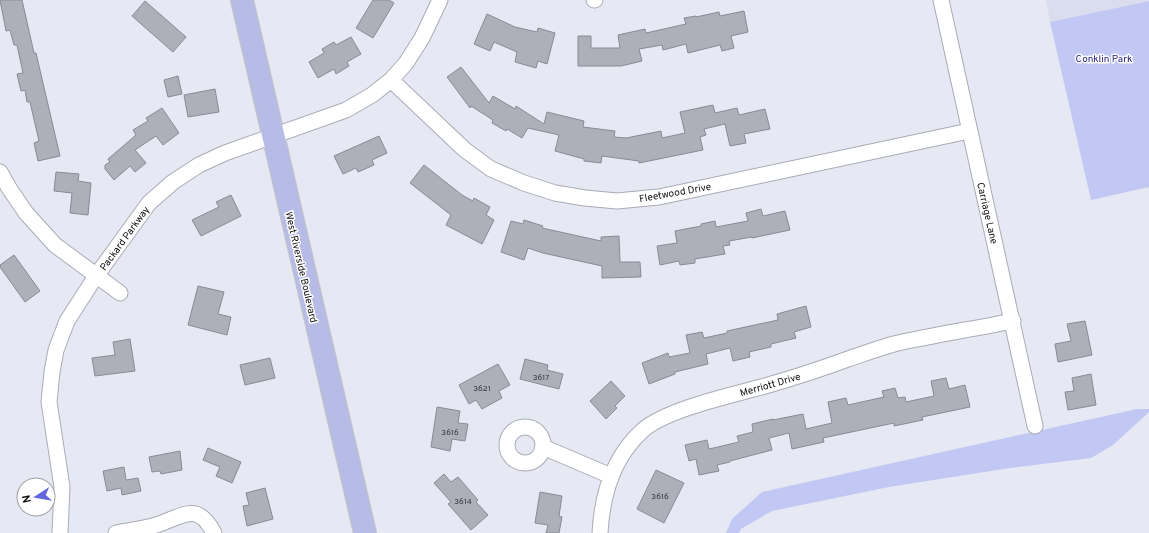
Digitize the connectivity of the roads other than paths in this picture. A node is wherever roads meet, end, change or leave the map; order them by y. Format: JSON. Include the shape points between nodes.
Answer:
{"nodes":[{"id":1,"x":242,"y":0,"type":"edge"},
{"id":2,"x":440,"y":0,"type":"edge"},
{"id":3,"x":941,"y":0,"type":"edge"},
{"id":4,"x":390,"y":80,"type":"junction"},
{"id":5,"x":969,"y":131,"type":"junction"},
{"id":6,"x":272,"y":136,"type":"junction"},
{"id":7,"x":0,"y":172,"type":"edge"},
{"id":8,"x":96,"y":276,"type":"junction"},
{"id":9,"x":120,"y":293,"type":"dead end"},
{"id":10,"x":1013,"y":321,"type":"junction"},
{"id":11,"x":1035,"y":426,"type":"dead end"},
{"id":12,"x":543,"y":447,"type":"dead end"},
{"id":13,"x":610,"y":476,"type":"junction"},
{"id":14,"x":60,"y":533,"type":"edge"},
{"id":15,"x":116,"y":533,"type":"edge"},
{"id":16,"x":214,"y":533,"type":"edge"},
{"id":17,"x":365,"y":533,"type":"edge"},
{"id":18,"x":600,"y":533,"type":"edge"}],
"edges":[{"from":1,"to":6,"type":"main road","name":"West Riverside Boulevard"},
{"from":2,"to":4,"type":"street","name":"Packard Parkway","via":[[422,38],[406,63]]},
{"from":3,"to":5,"type":"street","name":"Carriage Lane"},
{"from":4,"to":5,"type":"street","name":"Fleetwood Drive","via":[[465,150],[491,169],[555,193],[618,201],[659,197]]},
{"from":4,"to":6,"type":"street","name":"Packard Parkway","via":[[346,110]]},
{"from":5,"to":10,"type":"street","name":"Carriage Lane"},
{"from":6,"to":8,"type":"street","name":"Packard Parkway","via":[[199,165],[173,182],[149,203]]},
{"from":6,"to":17,"type":"main road","name":"West Riverside Boulevard"},
{"from":7,"to":8,"type":"street","via":[[26,213],[55,245]]},
{"from":8,"to":9,"type":"street"},
{"from":8,"to":14,"type":"street","name":"Packard Parkway","via":[[67,321],[56,350],[52,372],[49,402],[62,488]]},
{"from":10,"to":11,"type":"street","name":"Carriage Lane"},
{"from":10,"to":13,"type":"street","name":"Merriott Drive","via":[[893,344],[801,376],[672,414],[644,429],[632,441]]},
{"from":12,"to":13,"type":"street"},
{"from":13,"to":18,"type":"street","name":"Merriott Drive","via":[[600,517]]},
{"from":15,"to":16,"type":"street","via":[[162,523],[186,513],[202,517]]}]}
